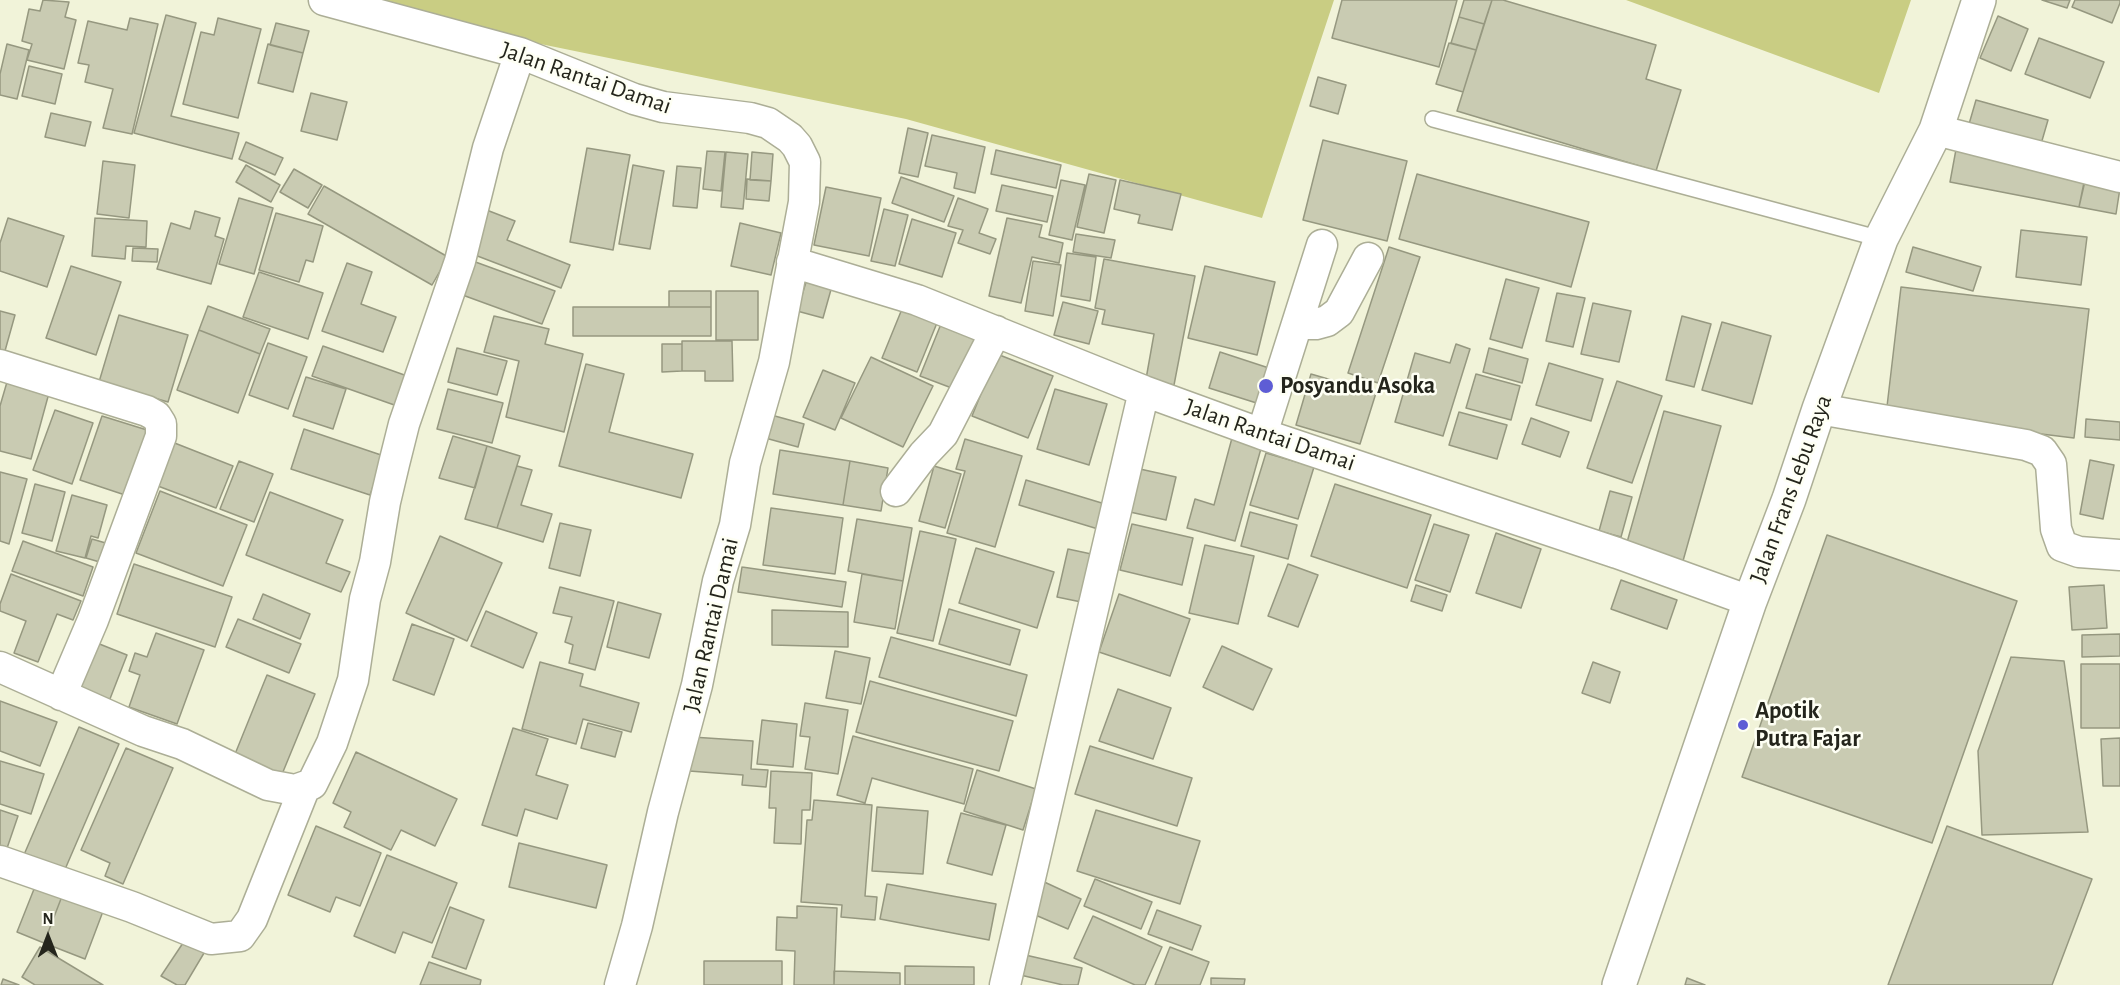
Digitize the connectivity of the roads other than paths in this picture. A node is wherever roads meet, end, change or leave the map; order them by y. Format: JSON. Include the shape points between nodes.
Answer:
{"nodes":[{"id":1,"x":324,"y":0,"type":"edge"},
{"id":2,"x":1979,"y":0,"type":"edge"},
{"id":3,"x":520,"y":53,"type":"junction"},
{"id":4,"x":1433,"y":119,"type":"dead end"},
{"id":5,"x":1936,"y":130,"type":"junction"},
{"id":6,"x":2120,"y":177,"type":"edge"},
{"id":7,"x":1881,"y":239,"type":"junction"},
{"id":8,"x":1322,"y":245,"type":"dead end"},
{"id":9,"x":1368,"y":258,"type":"dead end"},
{"id":10,"x":792,"y":262,"type":"junction"},
{"id":11,"x":1298,"y":324,"type":"junction"},
{"id":12,"x":996,"y":331,"type":"junction"},
{"id":13,"x":0,"y":365,"type":"edge"},
{"id":14,"x":1144,"y":391,"type":"junction"},
{"id":15,"x":1819,"y":409,"type":"junction"},
{"id":16,"x":1262,"y":435,"type":"junction"},
{"id":17,"x":896,"y":491,"type":"dead end"},
{"id":18,"x":2120,"y":555,"type":"edge"},
{"id":19,"x":1750,"y":601,"type":"junction"},
{"id":20,"x":0,"y":668,"type":"edge"},
{"id":21,"x":61,"y":695,"type":"junction"},
{"id":22,"x":304,"y":789,"type":"junction"},
{"id":23,"x":0,"y":861,"type":"edge"},
{"id":24,"x":620,"y":985,"type":"edge"},
{"id":25,"x":1005,"y":985,"type":"edge"},
{"id":26,"x":1619,"y":985,"type":"edge"}],
"edges":[{"from":1,"to":3,"type":"street","name":"Jalan Rantai Damai"},
{"from":2,"to":5,"type":"main road","name":"Jalan Frans Lebu Raya"},
{"from":3,"to":10,"type":"street","name":"Jalan Rantai Damai","via":[[634,99],[663,107],[750,118],[768,123],[790,138],[805,162],[804,202]]},
{"from":3,"to":22,"type":"street","via":[[488,148],[460,261],[404,424],[365,599],[353,680],[332,743],[312,784]]},
{"from":4,"to":7,"type":"lane"},
{"from":5,"to":6,"type":"street"},
{"from":5,"to":7,"type":"main road","name":"Jalan Frans Lebu Raya"},
{"from":7,"to":15,"type":"main road","name":"Jalan Frans Lebu Raya"},
{"from":8,"to":11,"type":"street"},
{"from":9,"to":11,"type":"street","via":[[1339,312],[1327,321]]},
{"from":10,"to":12,"type":"street","name":"Jalan Rantai Damai","via":[[917,300]]},
{"from":10,"to":24,"type":"street","name":"Jalan Rantai Damai","via":[[774,362],[745,463],[735,525],[718,581],[698,686]]},
{"from":11,"to":16,"type":"street"},
{"from":12,"to":14,"type":"street","name":"Jalan Rantai Damai"},
{"from":12,"to":17,"type":"street","via":[[944,434]]},
{"from":13,"to":21,"type":"street","via":[[147,411],[161,424],[161,436]]},
{"from":14,"to":16,"type":"street","name":"Jalan Rantai Damai"},
{"from":14,"to":25,"type":"street"},
{"from":15,"to":18,"type":"street","via":[[2042,451],[2051,464],[2056,530],[2062,546],[2079,552]]},
{"from":15,"to":19,"type":"main road","name":"Jalan Frans Lebu Raya"},
{"from":16,"to":19,"type":"street","name":"Jalan Rantai Damai"},
{"from":19,"to":26,"type":"main road","name":"Jalan Frans Lebu Raya"},
{"from":20,"to":21,"type":"street"},
{"from":21,"to":22,"type":"street","via":[[182,744],[268,785]]},
{"from":22,"to":23,"type":"street","via":[[252,919],[240,936],[211,939]]}]}
